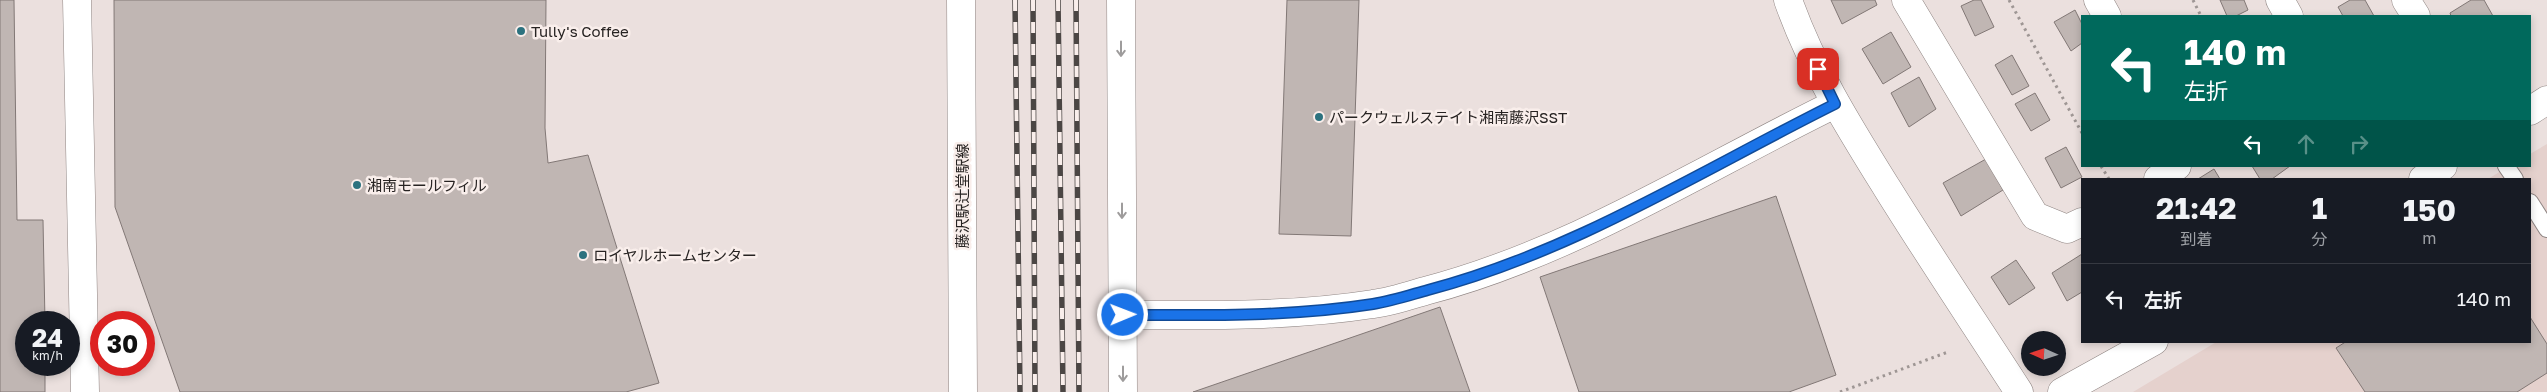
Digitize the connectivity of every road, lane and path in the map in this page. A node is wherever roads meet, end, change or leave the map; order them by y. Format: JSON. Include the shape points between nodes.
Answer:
{"nodes":[{"id":1,"x":77,"y":0,"type":"edge"},
{"id":2,"x":961,"y":0,"type":"edge"},
{"id":3,"x":1121,"y":0,"type":"edge"},
{"id":4,"x":1788,"y":0,"type":"edge"},
{"id":5,"x":1906,"y":0,"type":"edge"},
{"id":6,"x":2009,"y":0,"type":"edge"},
{"id":7,"x":2098,"y":0,"type":"edge"},
{"id":8,"x":2193,"y":0,"type":"edge"},
{"id":9,"x":2280,"y":0,"type":"edge"},
{"id":10,"x":2406,"y":0,"type":"edge"},
{"id":11,"x":2106,"y":15,"type":"edge"},
{"id":12,"x":2200,"y":15,"type":"edge"},
{"id":13,"x":2288,"y":15,"type":"edge"},
{"id":14,"x":2415,"y":15,"type":"edge"},
{"id":15,"x":2547,"y":100,"type":"edge"},
{"id":16,"x":1835,"y":104,"type":"junction"},
{"id":17,"x":2531,"y":110,"type":"edge"},
{"id":18,"x":2081,"y":131,"type":"edge"},
{"id":19,"x":2176,"y":167,"type":"edge"},
{"id":20,"x":2441,"y":167,"type":"edge"},
{"id":21,"x":2507,"y":167,"type":"edge"},
{"id":22,"x":2159,"y":178,"type":"edge"},
{"id":23,"x":2425,"y":178,"type":"edge"},
{"id":24,"x":2513,"y":178,"type":"edge"},
{"id":25,"x":2531,"y":204,"type":"edge"},
{"id":26,"x":2081,"y":222,"type":"edge"},
{"id":27,"x":2547,"y":228,"type":"edge"},
{"id":28,"x":1123,"y":315,"type":"junction"},
{"id":29,"x":2150,"y":343,"type":"edge"},
{"id":30,"x":1948,"y":352,"type":"dead end"},
{"id":31,"x":85,"y":392,"type":"edge"},
{"id":32,"x":963,"y":392,"type":"edge"},
{"id":33,"x":1123,"y":392,"type":"edge"},
{"id":34,"x":1840,"y":392,"type":"edge"},
{"id":35,"x":2019,"y":392,"type":"edge"},
{"id":36,"x":2062,"y":392,"type":"edge"}],
"edges":[{"from":1,"to":31,"type":"street"},
{"from":2,"to":32,"type":"street","name":"藤沢駅辻堂駅線"},
{"from":3,"to":28,"type":"street","one_way":true},
{"from":4,"to":16,"type":"street","via":[[1800,34]]},
{"from":5,"to":26,"type":"street","via":[[2036,216],[2068,229]]},
{"from":6,"to":18,"type":"path"},
{"from":7,"to":11,"type":"street"},
{"from":8,"to":12,"type":"path"},
{"from":9,"to":13,"type":"street"},
{"from":10,"to":14,"type":"street"},
{"from":15,"to":17,"type":"street"},
{"from":16,"to":28,"type":"street","via":[[1633,208],[1557,244],[1458,283],[1375,304],[1299,313]]},
{"from":16,"to":35,"type":"street"},
{"from":19,"to":22,"type":"street"},
{"from":20,"to":23,"type":"street"},
{"from":21,"to":24,"type":"lane"},
{"from":25,"to":27,"type":"lane"},
{"from":28,"to":33,"type":"street","one_way":true},
{"from":29,"to":36,"type":"street"},
{"from":30,"to":34,"type":"path"}]}
